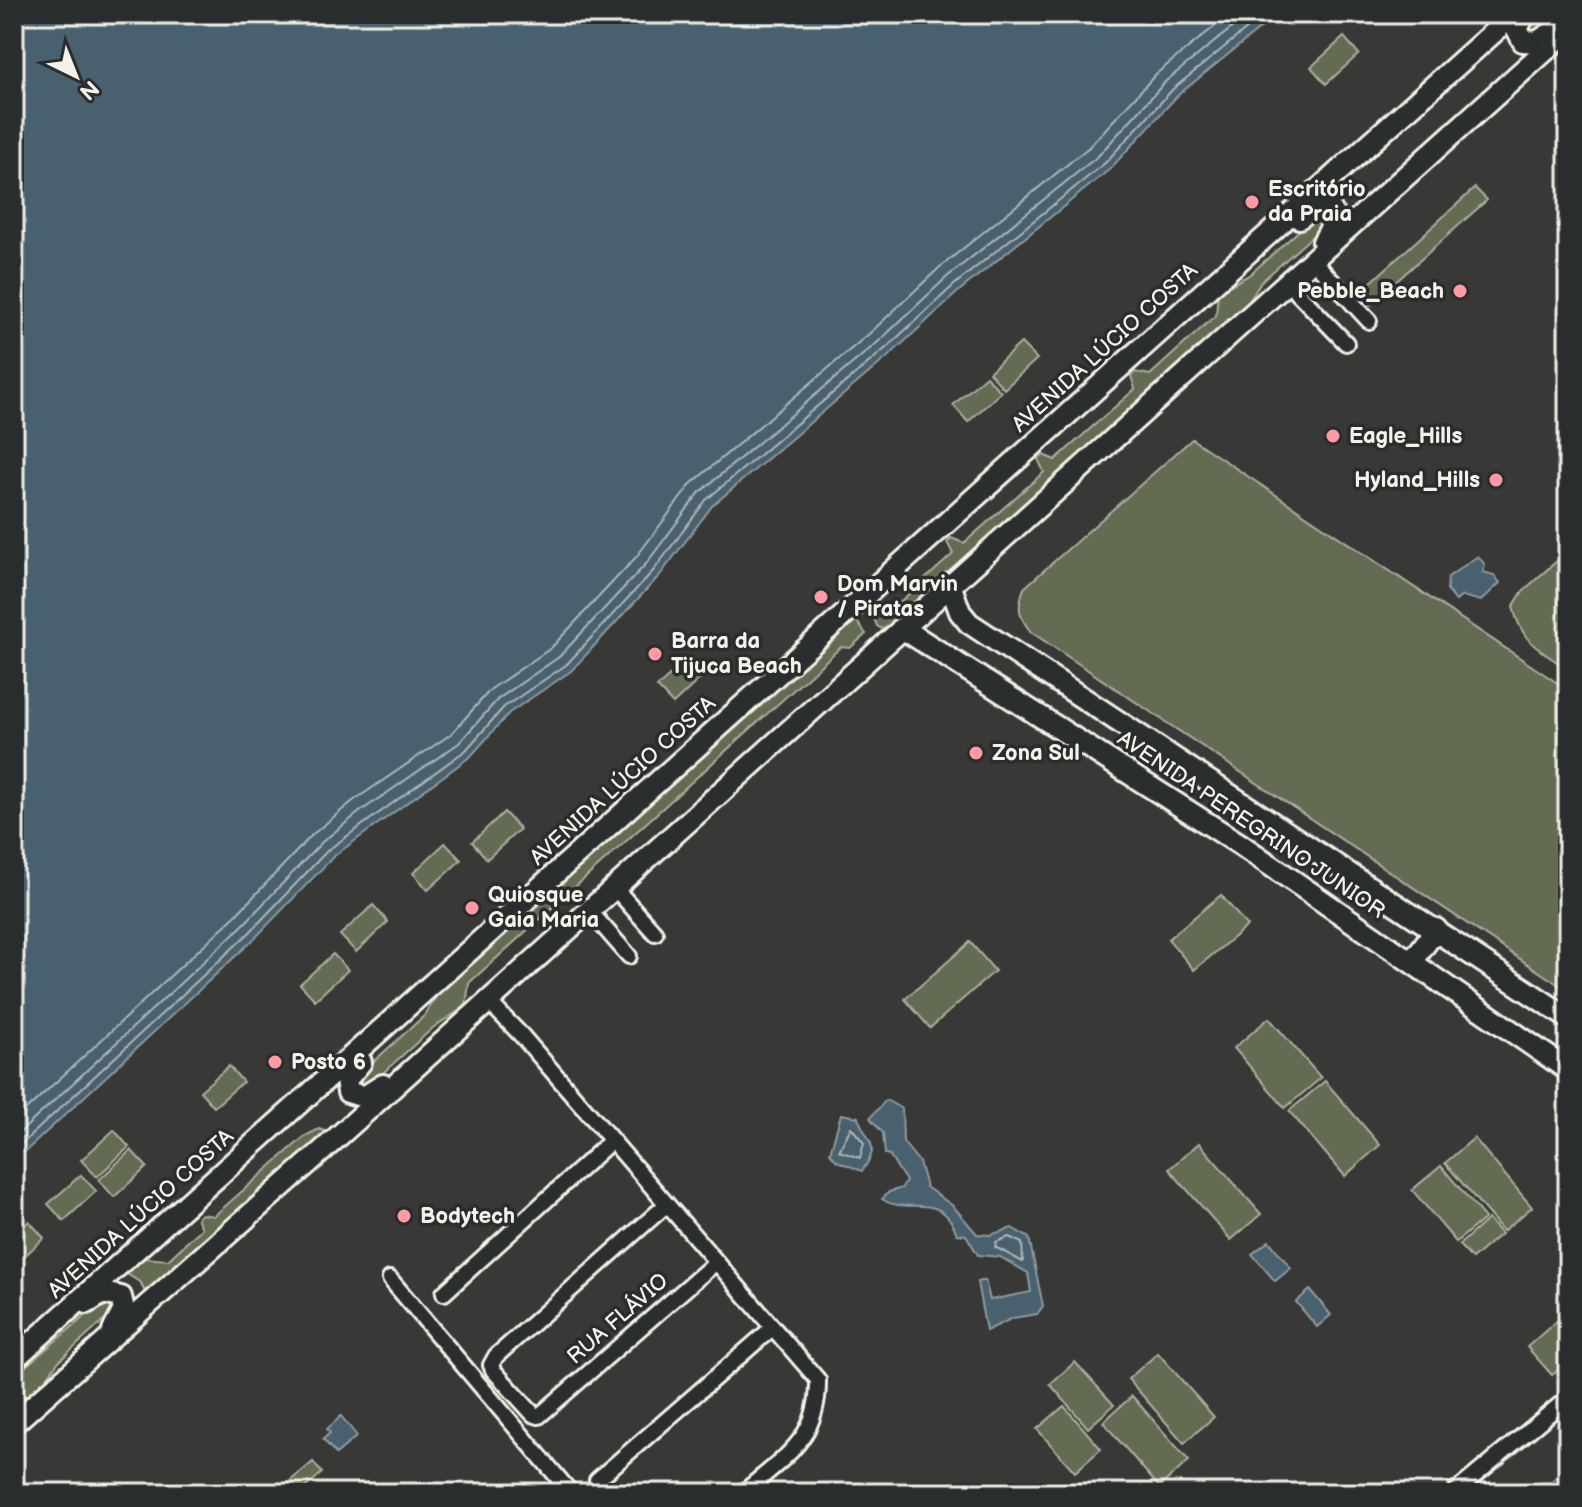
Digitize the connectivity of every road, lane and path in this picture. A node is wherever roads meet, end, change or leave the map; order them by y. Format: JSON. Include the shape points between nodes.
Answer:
{"nodes":[{"id":1,"x":1514,"y":14,"type":"edge"},
{"id":2,"x":1525,"y":14,"type":"edge"},
{"id":3,"x":1568,"y":22,"type":"edge"},
{"id":4,"x":1568,"y":30,"type":"edge"},
{"id":5,"x":1247,"y":253,"type":"junction"},
{"id":6,"x":1311,"y":258,"type":"junction"},
{"id":7,"x":1286,"y":281,"type":"junction"},
{"id":8,"x":1369,"y":321,"type":"dead end"},
{"id":9,"x":1346,"y":343,"type":"dead end"},
{"id":10,"x":950,"y":584,"type":"junction"},
{"id":11,"x":902,"y":628,"type":"junction"},
{"id":12,"x":613,"y":886,"type":"junction"},
{"id":13,"x":588,"y":909,"type":"junction"},
{"id":14,"x":1436,"y":929,"type":"junction"},
{"id":15,"x":655,"y":933,"type":"dead end"},
{"id":16,"x":629,"y":956,"type":"dead end"},
{"id":17,"x":1412,"y":962,"type":"junction"},
{"id":18,"x":488,"y":1001,"type":"junction"},
{"id":19,"x":402,"y":1013,"type":"junction"},
{"id":20,"x":1568,"y":1018,"type":"edge"},
{"id":21,"x":414,"y":1066,"type":"junction"},
{"id":22,"x":1568,"y":1070,"type":"edge"},
{"id":23,"x":610,"y":1142,"type":"junction"},
{"id":24,"x":666,"y":1205,"type":"junction"},
{"id":25,"x":715,"y":1263,"type":"junction"},
{"id":26,"x":390,"y":1279,"type":"dead end"},
{"id":27,"x":444,"y":1293,"type":"dead end"},
{"id":28,"x":52,"y":1326,"type":"junction"},
{"id":29,"x":771,"y":1329,"type":"junction"},
{"id":30,"x":107,"y":1341,"type":"junction"},
{"id":31,"x":14,"y":1359,"type":"edge"},
{"id":32,"x":1568,"y":1398,"type":"edge"},
{"id":33,"x":14,"y":1423,"type":"edge"},
{"id":34,"x":597,"y":1480,"type":"dead end"},
{"id":35,"x":571,"y":1493,"type":"edge"},
{"id":36,"x":743,"y":1493,"type":"edge"},
{"id":37,"x":1454,"y":1493,"type":"edge"}],
"edges":[{"from":1,"to":5,"type":"main road","name":"AVENIDA LÚCIO COSTA"},
{"from":2,"to":3,"type":"main road","via":[[1517,29],[1528,43]]},
{"from":4,"to":6,"type":"main road"},
{"from":5,"to":6,"type":"main road","via":[[1316,206],[1329,206],[1334,224]]},
{"from":5,"to":19,"type":"main road","name":"AVENIDA LÚCIO COSTA"},
{"from":6,"to":7,"type":"main road"},
{"from":6,"to":8,"type":"street"},
{"from":7,"to":9,"type":"street"},
{"from":7,"to":10,"type":"main road"},
{"from":10,"to":11,"type":"main road"},
{"from":10,"to":14,"type":"main road","name":"AVENIDA PEREGRINO JUNIOR","via":[[969,623]]},
{"from":11,"to":12,"type":"main road"},
{"from":11,"to":17,"type":"main road","name":"AVENIDA PEREGRINO JUNIOR","via":[[1241,845]]},
{"from":12,"to":13,"type":"main road"},
{"from":12,"to":15,"type":"street"},
{"from":13,"to":16,"type":"street"},
{"from":13,"to":18,"type":"main road"},
{"from":14,"to":17,"type":"main road"},
{"from":14,"to":20,"type":"main road","name":"AVENIDA PEREGRINO JUNIOR"},
{"from":17,"to":22,"type":"main road","name":"AVENIDA PEREGRINO JUNIOR"},
{"from":18,"to":21,"type":"main road"},
{"from":18,"to":23,"type":"street"},
{"from":19,"to":21,"type":"main road","via":[[346,1080],[346,1087],[352,1096],[364,1097]]},
{"from":19,"to":28,"type":"main road","name":"AVENIDA LÚCIO COSTA"},
{"from":21,"to":30,"type":"main road"},
{"from":23,"to":24,"type":"street"},
{"from":23,"to":27,"type":"street"},
{"from":24,"to":25,"type":"street"},
{"from":24,"to":25,"type":"street","name":"RUA FLÁVIO","via":[[493,1361],[493,1370],[539,1416]]},
{"from":25,"to":29,"type":"street"},
{"from":26,"to":35,"type":"street"},
{"from":28,"to":30,"type":"main road","via":[[113,1292],[121,1297],[124,1310]]},
{"from":28,"to":31,"type":"main road","name":"AVENIDA LÚCIO COSTA"},
{"from":29,"to":34,"type":"street"},
{"from":29,"to":36,"type":"street","via":[[818,1380],[819,1408],[805,1436]]},
{"from":30,"to":33,"type":"main road"},
{"from":32,"to":37,"type":"street"}]}
